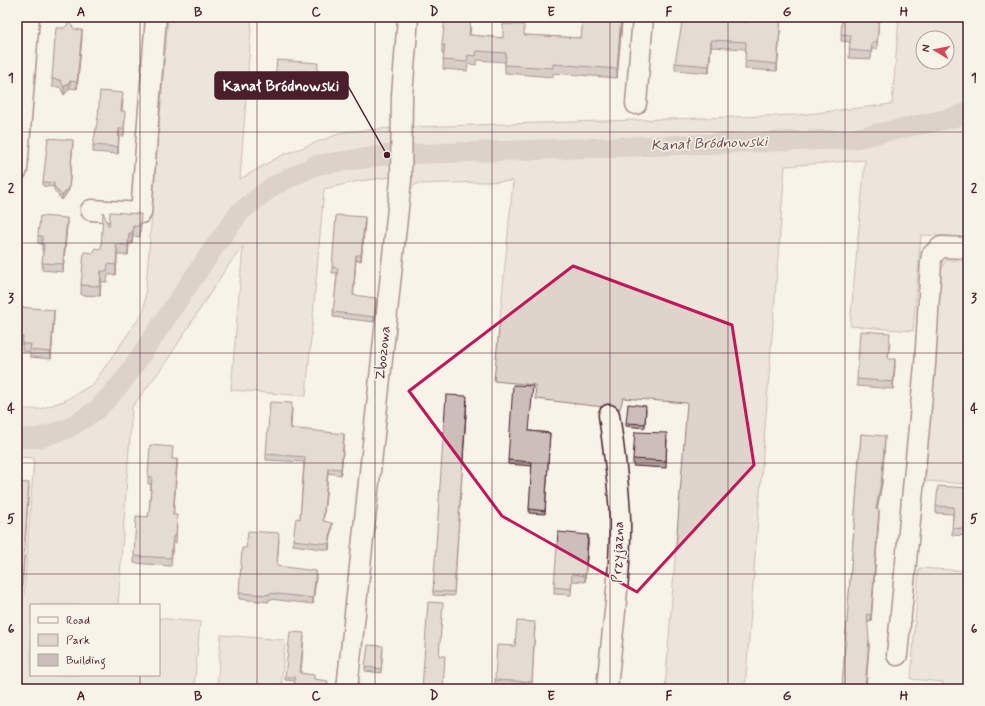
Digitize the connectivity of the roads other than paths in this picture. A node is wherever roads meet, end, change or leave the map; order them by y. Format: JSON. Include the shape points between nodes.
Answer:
{"nodes":[{"id":1,"x":29,"y":17,"type":"edge"},
{"id":2,"x":156,"y":17,"type":"edge"},
{"id":3,"x":408,"y":17,"type":"edge"},
{"id":4,"x":643,"y":17,"type":"edge"},
{"id":5,"x":636,"y":104,"type":"dead end"},
{"id":6,"x":17,"y":170,"type":"edge"},
{"id":7,"x":91,"y":210,"type":"dead end"},
{"id":8,"x":968,"y":248,"type":"edge"},
{"id":9,"x":609,"y":416,"type":"dead end"},
{"id":10,"x":897,"y":655,"type":"dead end"},
{"id":11,"x":346,"y":689,"type":"edge"},
{"id":12,"x":607,"y":689,"type":"edge"}],
"edges":[{"from":1,"to":6,"type":"street"},
{"from":2,"to":7,"type":"street","via":[[141,213]]},
{"from":3,"to":11,"type":"street","name":"Zbożowa","via":[[401,131],[401,180]]},
{"from":4,"to":5,"type":"street"},
{"from":8,"to":10,"type":"street","via":[[941,247],[932,255],[925,365]]},
{"from":9,"to":12,"type":"street","name":"Przyjazna","via":[[617,472],[620,520],[618,576]]}]}
